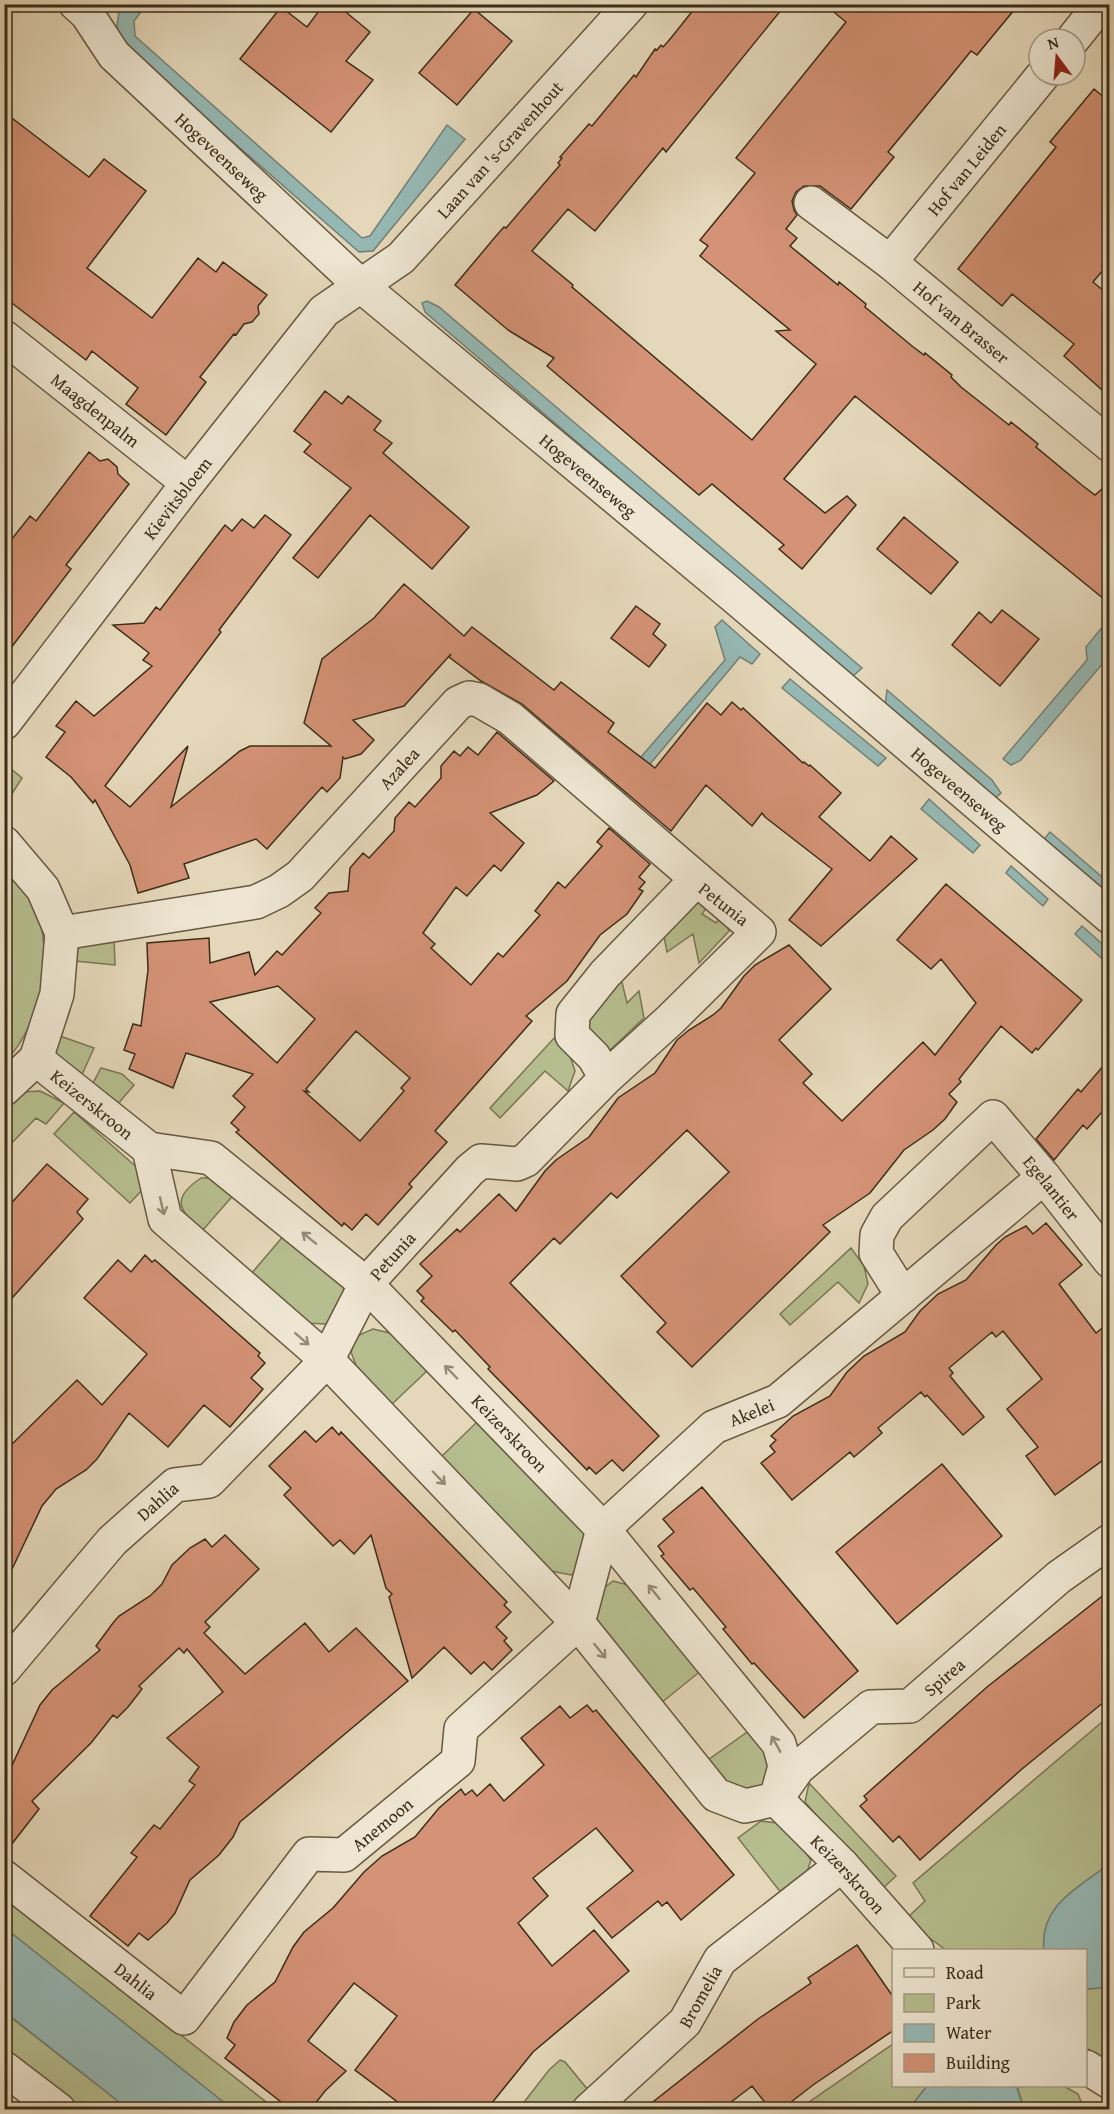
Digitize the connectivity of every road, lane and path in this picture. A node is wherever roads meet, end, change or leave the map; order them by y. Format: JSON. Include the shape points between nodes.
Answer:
{"nodes":[{"id":1,"x":632,"y":4,"type":"edge"},
{"id":2,"x":1101,"y":4,"type":"edge"},
{"id":3,"x":86,"y":8,"type":"edge"},
{"id":4,"x":1082,"y":27,"type":"edge"},
{"id":5,"x":1033,"y":87,"type":"edge"},
{"id":6,"x":811,"y":203,"type":"dead end"},
{"id":7,"x":890,"y":262,"type":"junction"},
{"id":8,"x":360,"y":285,"type":"junction"},
{"id":9,"x":4,"y":337,"type":"edge"},
{"id":10,"x":1110,"y":445,"type":"edge"},
{"id":11,"x":188,"y":483,"type":"junction"},
{"id":12,"x":4,"y":723,"type":"edge"},
{"id":13,"x":4,"y":843,"type":"edge"},
{"id":14,"x":697,"y":879,"type":"junction"},
{"id":15,"x":1110,"y":917,"type":"edge"},
{"id":16,"x":63,"y":933,"type":"junction"},
{"id":17,"x":36,"y":1059,"type":"junction"},
{"id":18,"x":606,"y":1078,"type":"junction"},
{"id":19,"x":4,"y":1089,"type":"edge"},
{"id":20,"x":149,"y":1149,"type":"junction"},
{"id":21,"x":1044,"y":1177,"type":"junction"},
{"id":22,"x":1110,"y":1261,"type":"edge"},
{"id":23,"x":366,"y":1284,"type":"junction"},
{"id":24,"x":903,"y":1296,"type":"junction"},
{"id":25,"x":327,"y":1360,"type":"junction"},
{"id":26,"x":603,"y":1529,"type":"junction"},
{"id":27,"x":1110,"y":1541,"type":"edge"},
{"id":28,"x":578,"y":1623,"type":"junction"},
{"id":29,"x":4,"y":1669,"type":"edge"},
{"id":30,"x":776,"y":1799,"type":"junction"},
{"id":31,"x":842,"y":1865,"type":"junction"},
{"id":32,"x":4,"y":1878,"type":"edge"},
{"id":33,"x":916,"y":1949,"type":"edge"},
{"id":34,"x":184,"y":2018,"type":"joint"},
{"id":35,"x":4,"y":2068,"type":"edge"},
{"id":36,"x":1087,"y":2068,"type":"edge"},
{"id":37,"x":1110,"y":2082,"type":"edge"},
{"id":38,"x":59,"y":2109,"type":"edge"},
{"id":39,"x":590,"y":2109,"type":"edge"}],
"edges":[{"from":1,"to":8,"type":"street","name":"Laan van 's-Gravenhout","via":[[401,258]]},
{"from":2,"to":4,"type":"street"},
{"from":3,"to":8,"type":"street","name":"Hogeveenseweg","via":[[114,55]]},
{"from":5,"to":7,"type":"street","name":"Hof van Leiden"},
{"from":6,"to":7,"type":"street","name":"Hof van Brasser"},
{"from":7,"to":10,"type":"street","name":"Hof van Brasser"},
{"from":8,"to":11,"type":"street","name":"Kievitsbloem","via":[[324,311]]},
{"from":8,"to":15,"type":"street","name":"Hogeveenseweg"},
{"from":9,"to":11,"type":"street","name":"Maagdenpalm"},
{"from":11,"to":12,"type":"street","name":"Kievitsbloem"},
{"from":13,"to":16,"type":"street","via":[[43,889]]},
{"from":14,"to":16,"type":"street","name":"Azalea","via":[[510,718],[469,698],[458,703],[300,876],[279,891],[256,902]]},
{"from":14,"to":18,"type":"street","name":"Petunia","via":[[605,974],[573,1014],[572,1035]]},
{"from":14,"to":18,"type":"street","name":"Petunia","via":[[759,932]]},
{"from":16,"to":17,"type":"street","via":[[57,994]]},
{"from":17,"to":19,"type":"street"},
{"from":17,"to":20,"type":"street","name":"Keizerskroon"},
{"from":18,"to":23,"type":"street","name":"Petunia","via":[[526,1160],[517,1164],[481,1161],[470,1170]]},
{"from":23,"to":20,"type":"street","name":"Keizerskroon","one_way":true,"via":[[211,1158]]},
{"from":20,"to":25,"type":"street","name":"Keizerskroon","one_way":true,"via":[[165,1219]]},
{"from":21,"to":22,"type":"street","name":"Egelantier"},
{"from":21,"to":24,"type":"street","name":"Akelei"},
{"from":21,"to":24,"type":"street","name":"Egelantier","via":[[993,1117],[887,1217],[877,1235],[876,1253]]},
{"from":23,"to":25,"type":"street","name":"Petunia"},
{"from":26,"to":23,"type":"street","name":"Keizerskroon","one_way":true},
{"from":24,"to":26,"type":"street","name":"Akelei","via":[[778,1401],[714,1427]]},
{"from":25,"to":28,"type":"street","name":"Keizerskroon","one_way":true},
{"from":25,"to":29,"type":"street","name":"Dahlia","via":[[209,1481],[176,1485],[112,1541]]},
{"from":26,"to":28,"type":"street"},
{"from":30,"to":26,"type":"street","name":"Keizerskroon","one_way":true,"via":[[785,1766],[779,1744]]},
{"from":27,"to":30,"type":"street","name":"Spirea","via":[[1059,1577],[910,1706],[871,1707],[798,1768]]},
{"from":28,"to":30,"type":"street","name":"Keizerskroon","one_way":true,"via":[[716,1795],[745,1806]]},
{"from":28,"to":34,"type":"street","name":"Anemoon","via":[[461,1729],[458,1761],[344,1855],[309,1854]]},
{"from":30,"to":31,"type":"street","name":"Keizerskroon"},
{"from":31,"to":33,"type":"street","name":"Keizerskroon"},
{"from":31,"to":39,"type":"street","name":"Bromelia","via":[[720,1960],[685,2022]]},
{"from":32,"to":34,"type":"street","name":"Dahlia"},
{"from":35,"to":38,"type":"street"},
{"from":36,"to":37,"type":"street"}]}
